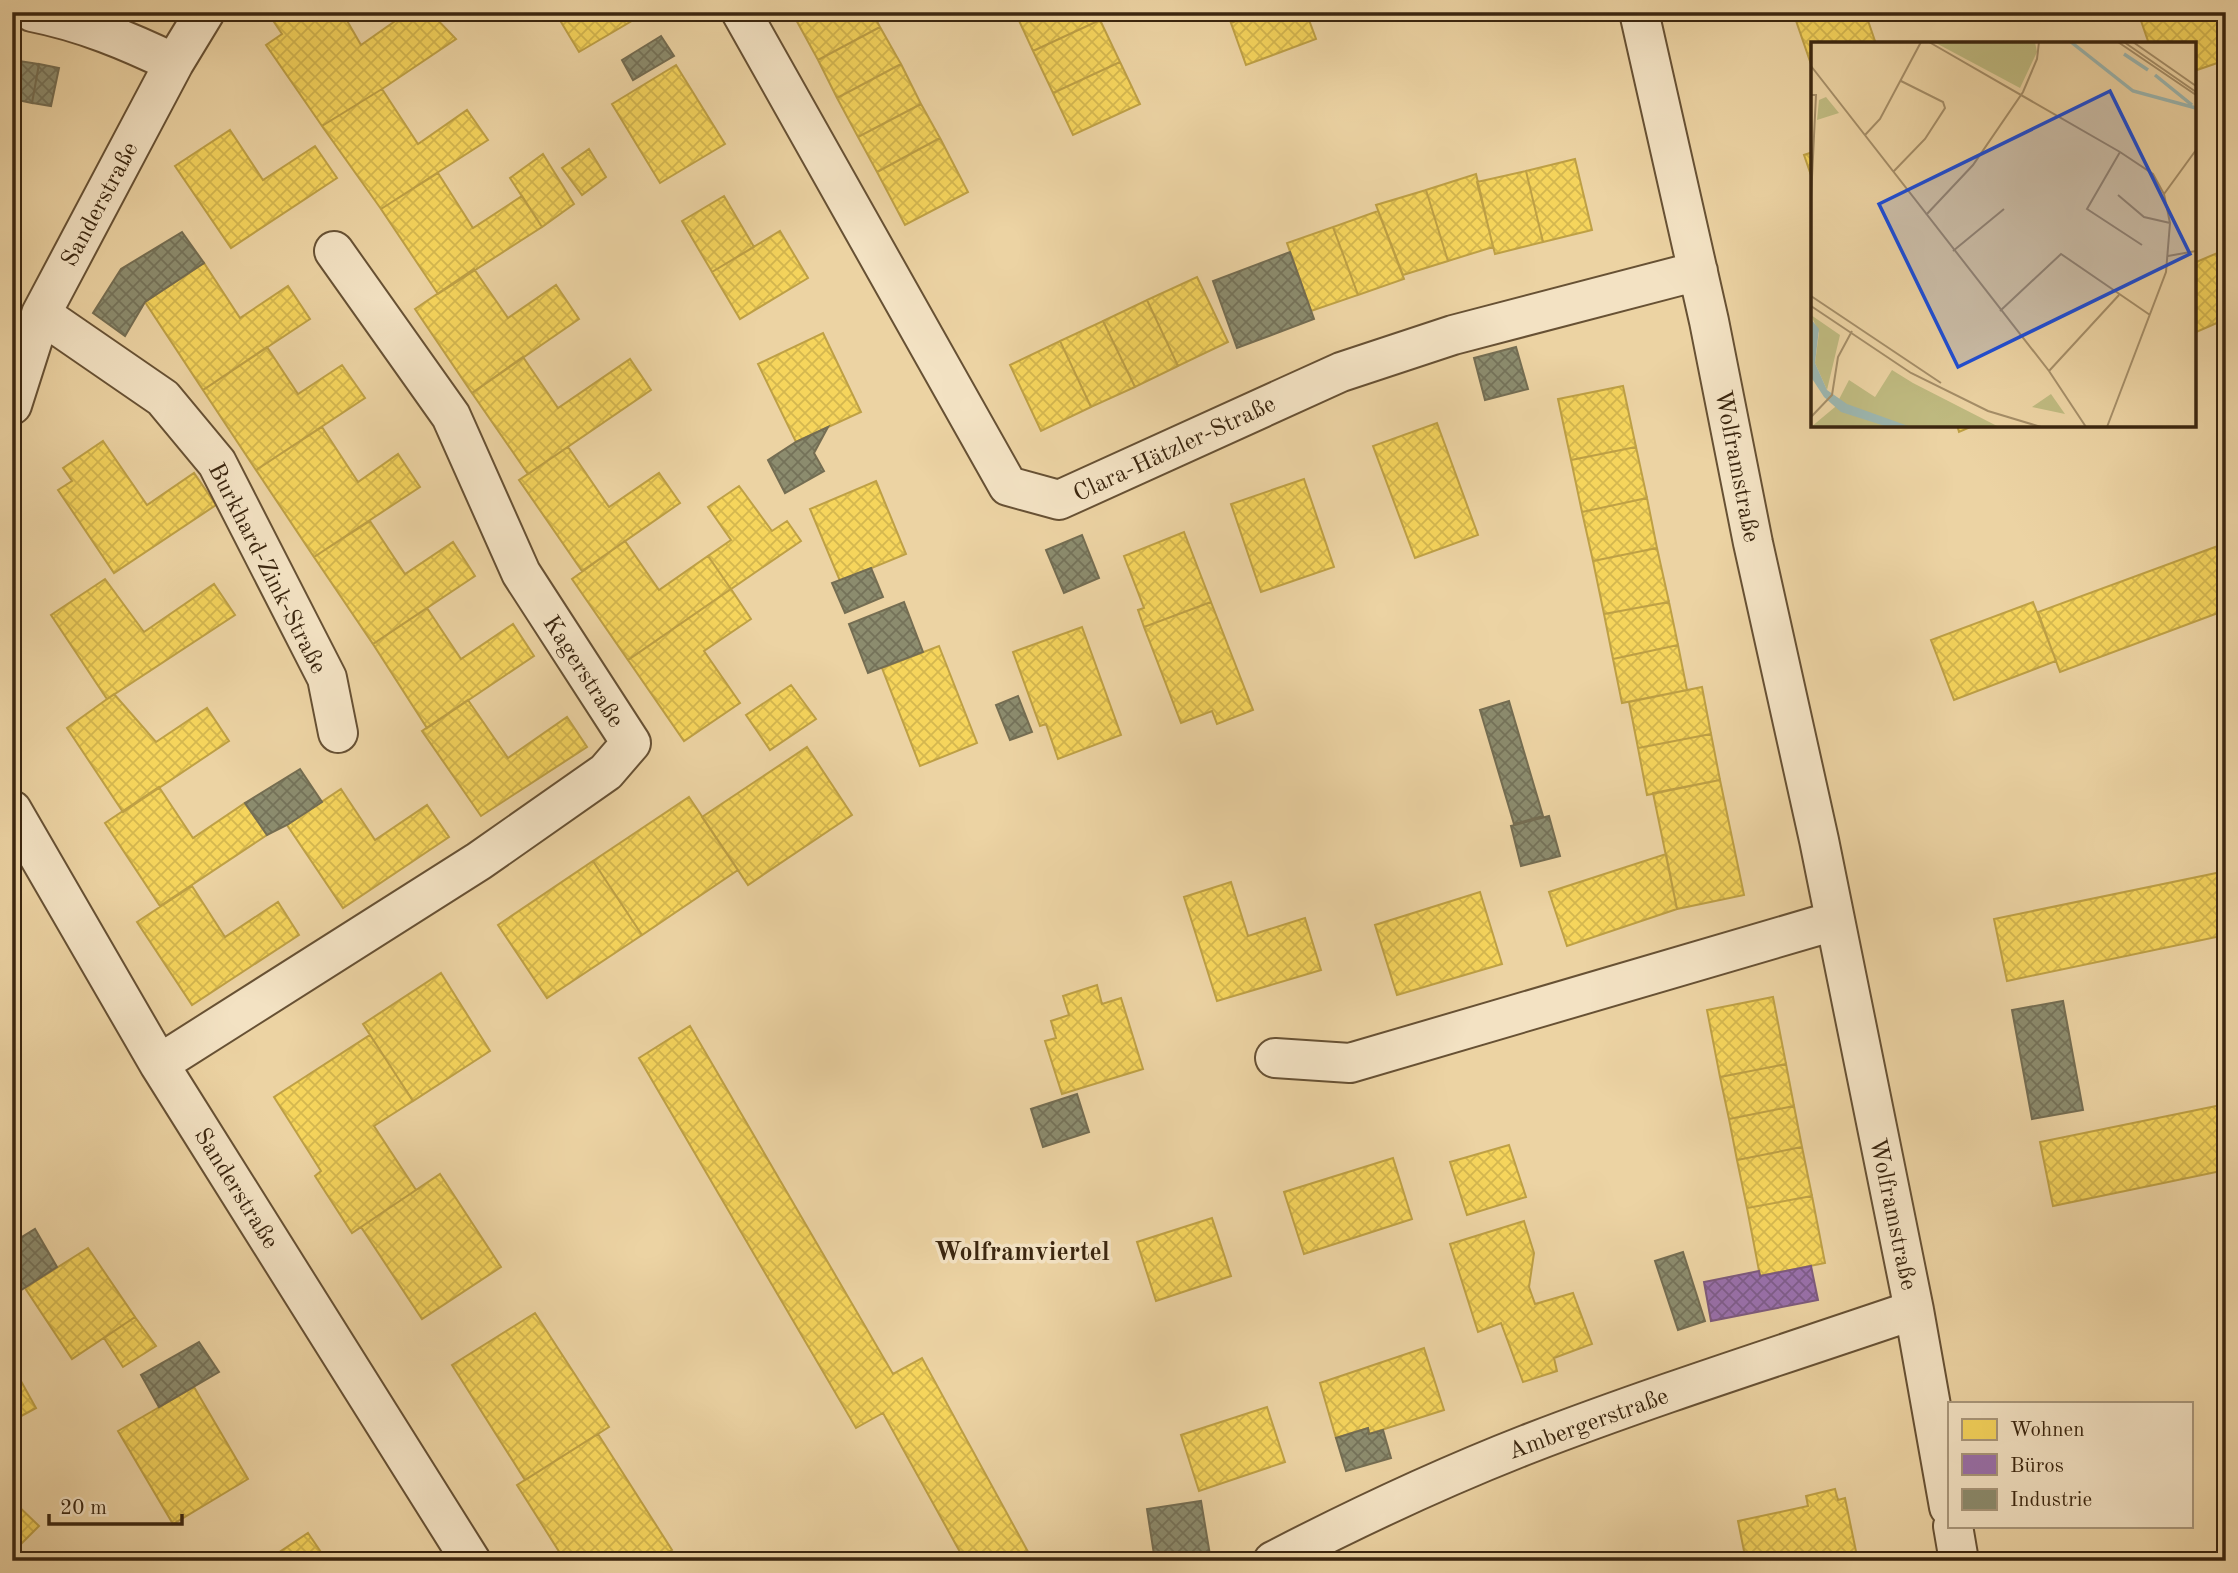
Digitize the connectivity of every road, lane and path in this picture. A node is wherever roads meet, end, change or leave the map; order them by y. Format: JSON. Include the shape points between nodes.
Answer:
{"nodes":[{"id":1,"x":32,"y":12,"type":"edge"},
{"id":2,"x":205,"y":12,"type":"edge"},
{"id":3,"x":741,"y":12,"type":"edge"},
{"id":4,"x":1639,"y":12,"type":"edge"},
{"id":5,"x":174,"y":63,"type":"junction"},
{"id":6,"x":334,"y":251,"type":"dead end"},
{"id":7,"x":1698,"y":271,"type":"junction"},
{"id":8,"x":41,"y":314,"type":"junction"},
{"id":9,"x":12,"y":405,"type":"edge"},
{"id":10,"x":338,"y":733,"type":"dead end"},
{"id":11,"x":12,"y":810,"type":"edge"},
{"id":12,"x":1834,"y":921,"type":"junction"},
{"id":13,"x":1275,"y":1058,"type":"dead end"},
{"id":14,"x":159,"y":1064,"type":"junction"},
{"id":15,"x":1914,"y":1310,"type":"junction"},
{"id":16,"x":1948,"y":1501,"type":"edge"},
{"id":17,"x":1953,"y":1528,"type":"edge"},
{"id":18,"x":471,"y":1561,"type":"edge"},
{"id":19,"x":1273,"y":1561,"type":"edge"},
{"id":20,"x":1959,"y":1561,"type":"edge"}],
"edges":[{"from":1,"to":5,"type":"street","via":[[129,41]]},
{"from":2,"to":5,"type":"street","name":"Sanderstraße"},
{"from":3,"to":7,"type":"street","name":"Clara-Hätzler-Straße","via":[[1008,486],[1059,500],[1341,372],[1453,335]]},
{"from":4,"to":7,"type":"street","name":"Wolframstraße"},
{"from":5,"to":8,"type":"street","name":"Sanderstraße"},
{"from":6,"to":14,"type":"street","name":"Kagerstraße","via":[[451,416],[521,573],[631,743],[606,772],[480,862]]},
{"from":7,"to":12,"type":"street","name":"Wolframstraße"},
{"from":8,"to":9,"type":"street","name":"Sanderstraße"},
{"from":8,"to":10,"type":"street","name":"Burkhard-Zink-Straße","via":[[163,398],[217,463],[327,678]]},
{"from":11,"to":14,"type":"street","name":"Sanderstraße"},
{"from":12,"to":13,"type":"street","via":[[1350,1063]]},
{"from":12,"to":15,"type":"street","name":"Wolframstraße"},
{"from":14,"to":18,"type":"street","name":"Sanderstraße"},
{"from":15,"to":16,"type":"street","name":"Wolframstraße"},
{"from":15,"to":19,"type":"street","name":"Ambergerstraße","via":[[1526,1445],[1357,1517]]},
{"from":17,"to":20,"type":"street"}]}
